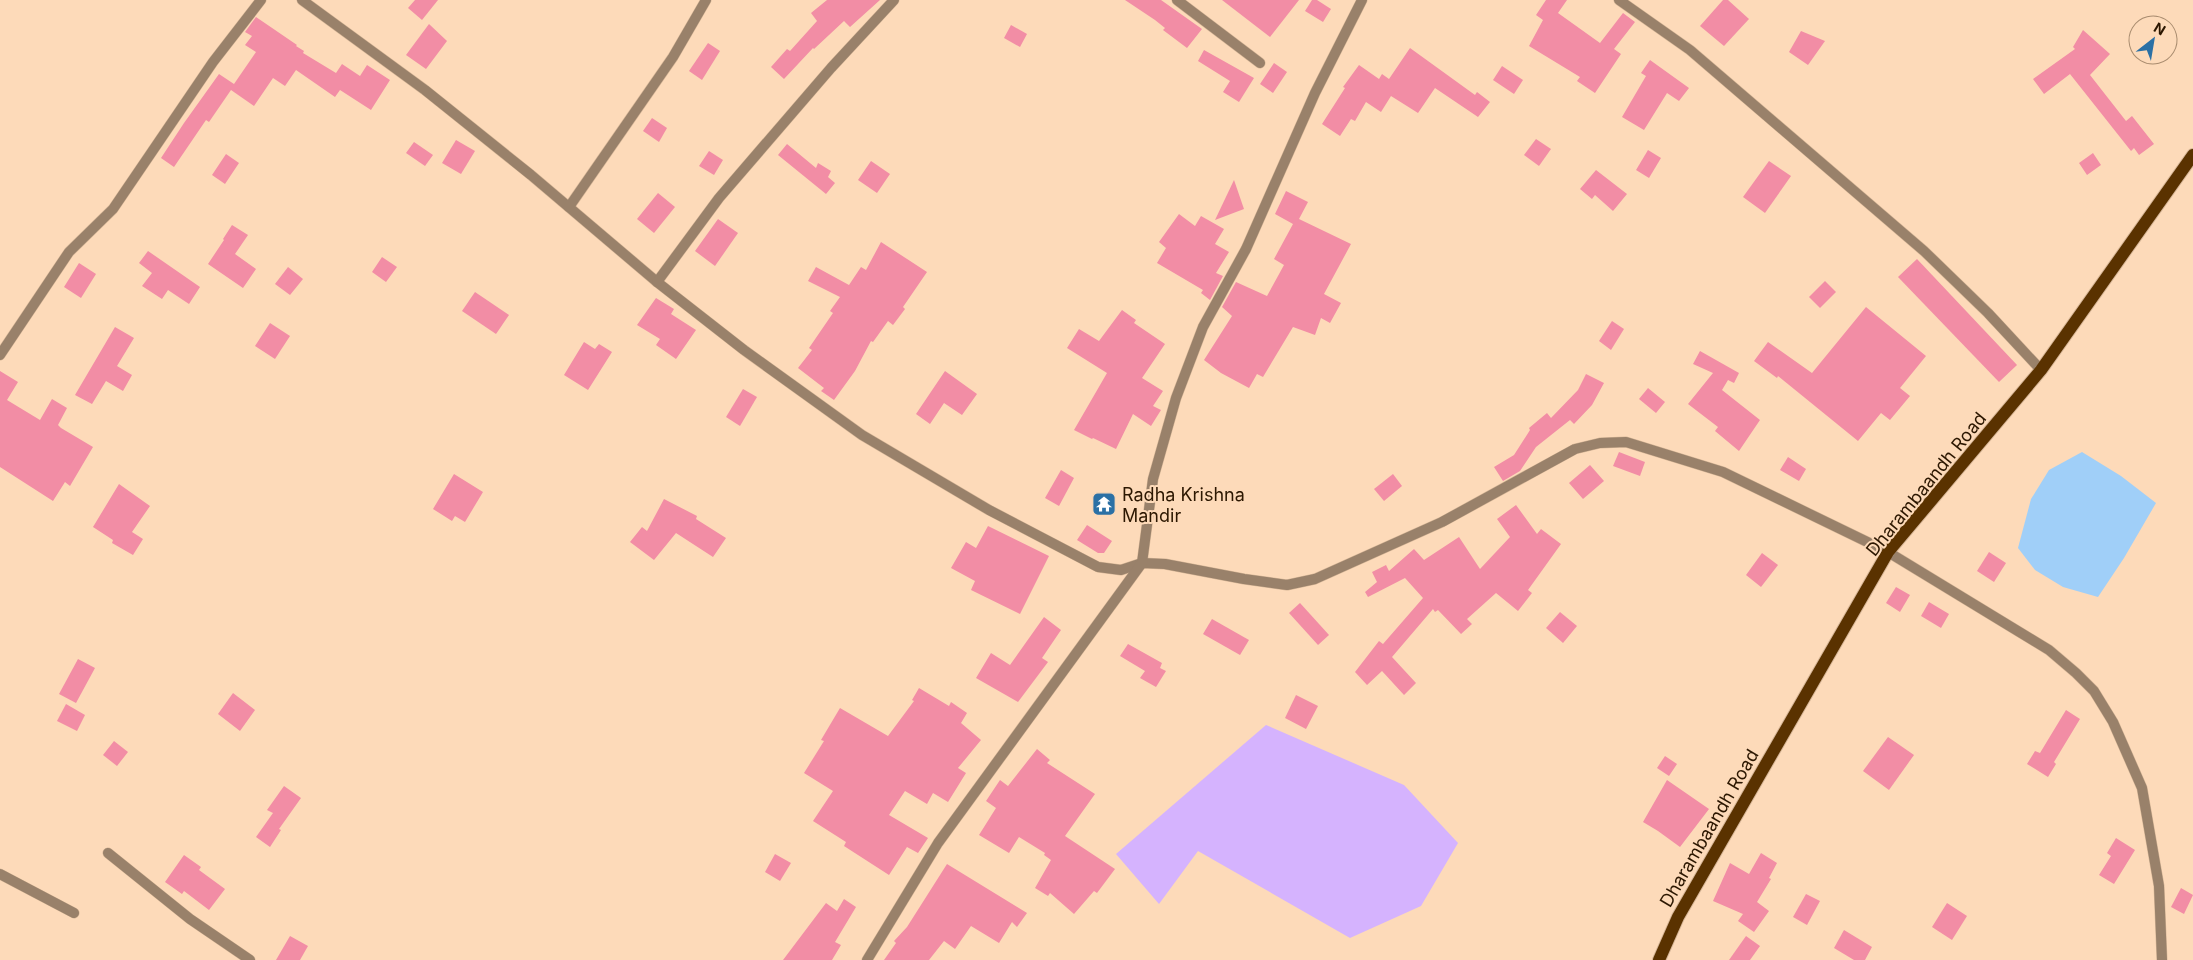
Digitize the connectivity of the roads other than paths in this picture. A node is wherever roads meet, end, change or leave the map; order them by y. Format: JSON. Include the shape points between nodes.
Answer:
{"nodes":[{"id":1,"x":260,"y":0,"type":"edge"},
{"id":2,"x":302,"y":0,"type":"edge"},
{"id":3,"x":706,"y":0,"type":"edge"},
{"id":4,"x":894,"y":0,"type":"edge"},
{"id":5,"x":1177,"y":0,"type":"edge"},
{"id":6,"x":1362,"y":0,"type":"edge"},
{"id":7,"x":1619,"y":0,"type":"edge"},
{"id":8,"x":1260,"y":63,"type":"dead end"},
{"id":9,"x":2193,"y":155,"type":"edge"},
{"id":10,"x":569,"y":206,"type":"junction"},
{"id":11,"x":657,"y":282,"type":"junction"},
{"id":12,"x":0,"y":355,"type":"edge"},
{"id":13,"x":2041,"y":370,"type":"junction"},
{"id":14,"x":1888,"y":552,"type":"junction"},
{"id":15,"x":1142,"y":563,"type":"junction"},
{"id":16,"x":108,"y":853,"type":"dead end"},
{"id":17,"x":0,"y":874,"type":"edge"},
{"id":18,"x":74,"y":913,"type":"dead end"},
{"id":19,"x":250,"y":960,"type":"edge"},
{"id":20,"x":867,"y":960,"type":"edge"},
{"id":21,"x":1659,"y":960,"type":"edge"},
{"id":22,"x":2162,"y":960,"type":"edge"}],
"edges":[{"from":1,"to":12,"type":"street","via":[[213,62],[113,209],[69,252]]},
{"from":2,"to":10,"type":"street","via":[[425,90]]},
{"from":3,"to":10,"type":"street","via":[[673,57]]},
{"from":4,"to":11,"type":"street","via":[[719,198]]},
{"from":5,"to":8,"type":"street"},
{"from":6,"to":15,"type":"street","via":[[1315,93],[1246,249],[1203,327],[1176,398],[1153,479]]},
{"from":7,"to":13,"type":"street","via":[[1690,50],[1924,250]]},
{"from":9,"to":13,"type":"main road","name":"Dharambaandh Road"},
{"from":10,"to":11,"type":"street"},
{"from":11,"to":15,"type":"street","via":[[862,435],[989,510],[1098,567],[1121,570]]},
{"from":13,"to":14,"type":"main road","name":"Dharambaandh Road"},
{"from":14,"to":15,"type":"street","via":[[1723,472],[1626,442],[1600,443],[1575,449],[1442,522],[1315,579],[1287,584]]},
{"from":14,"to":21,"type":"main road","name":"Dharambaandh Road","via":[[1678,917]]},
{"from":14,"to":22,"type":"street","via":[[2049,650],[2094,691],[2113,722],[2142,788],[2159,886]]},
{"from":15,"to":20,"type":"street","via":[[938,844]]},
{"from":16,"to":19,"type":"street","via":[[190,919]]},
{"from":17,"to":18,"type":"street"}]}
